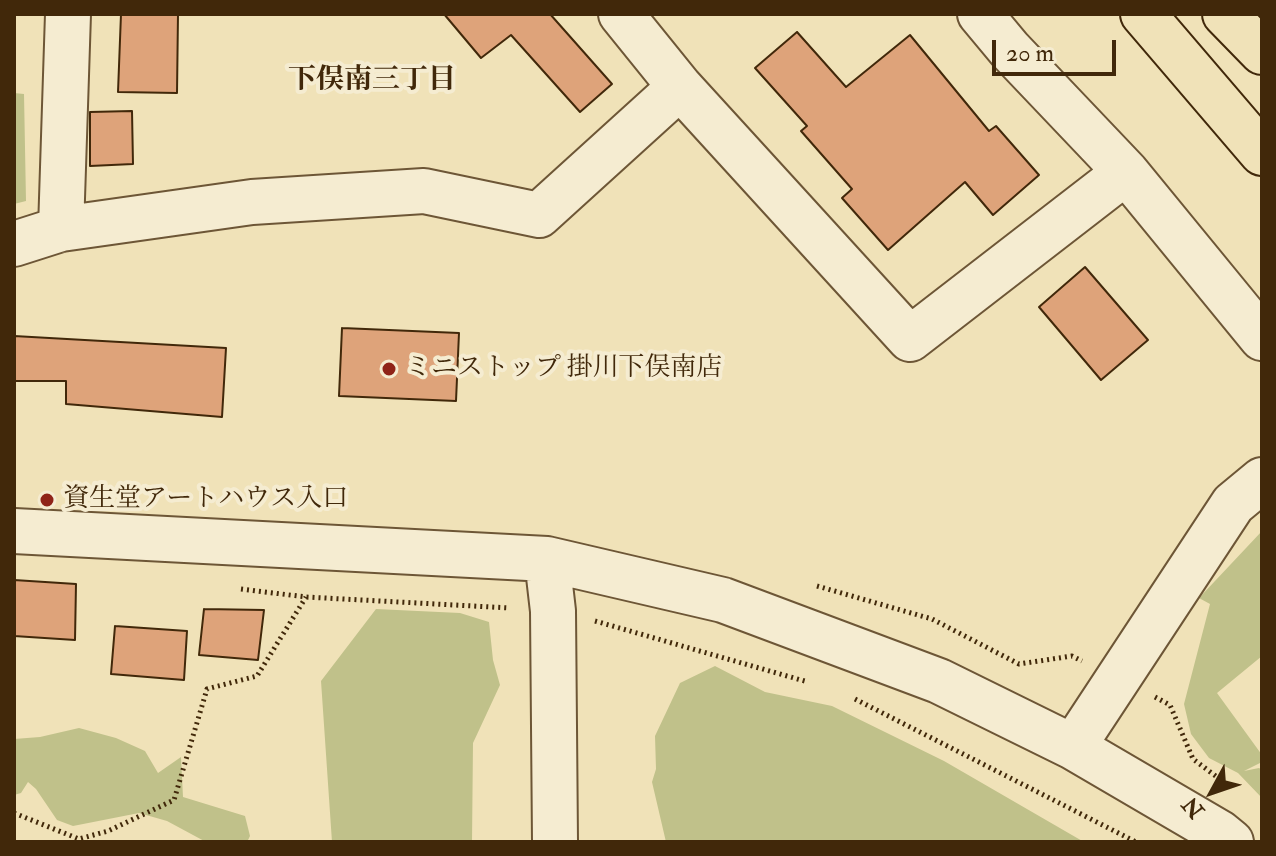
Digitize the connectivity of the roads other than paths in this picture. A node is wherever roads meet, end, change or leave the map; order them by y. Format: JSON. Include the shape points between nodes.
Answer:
{"nodes":[{"id":1,"x":68,"y":14,"type":"edge"},
{"id":2,"x":621,"y":14,"type":"edge"},
{"id":3,"x":980,"y":14,"type":"edge"},
{"id":4,"x":1143,"y":14,"type":"edge"},
{"id":5,"x":1225,"y":14,"type":"edge"},
{"id":6,"x":1262,"y":52,"type":"edge"},
{"id":7,"x":680,"y":87,"type":"junction"},
{"id":8,"x":1262,"y":153,"type":"edge"},
{"id":9,"x":1126,"y":172,"type":"junction"},
{"id":10,"x":61,"y":229,"type":"junction"},
{"id":11,"x":14,"y":244,"type":"edge"},
{"id":12,"x":1262,"y":338,"type":"edge"},
{"id":13,"x":1262,"y":480,"type":"edge"},
{"id":14,"x":14,"y":531,"type":"edge"},
{"id":15,"x":547,"y":559,"type":"junction"},
{"id":16,"x":1073,"y":747,"type":"junction"},
{"id":17,"x":555,"y":842,"type":"edge"},
{"id":18,"x":1231,"y":842,"type":"edge"}],
"edges":[{"from":1,"to":10,"type":"street"},
{"from":2,"to":7,"type":"street"},
{"from":3,"to":9,"type":"street"},
{"from":4,"to":8,"type":"highway"},
{"from":5,"to":6,"type":"highway"},
{"from":7,"to":9,"type":"street","via":[[910,339]]},
{"from":7,"to":10,"type":"street","via":[[539,215],[424,191],[252,202]]},
{"from":9,"to":12,"type":"street"},
{"from":10,"to":11,"type":"street"},
{"from":13,"to":16,"type":"street","via":[[1233,504]]},
{"from":14,"to":15,"type":"street"},
{"from":15,"to":16,"type":"street","via":[[723,600],[939,681]]},
{"from":15,"to":17,"type":"street","via":[[553,611]]},
{"from":16,"to":18,"type":"street"}]}
